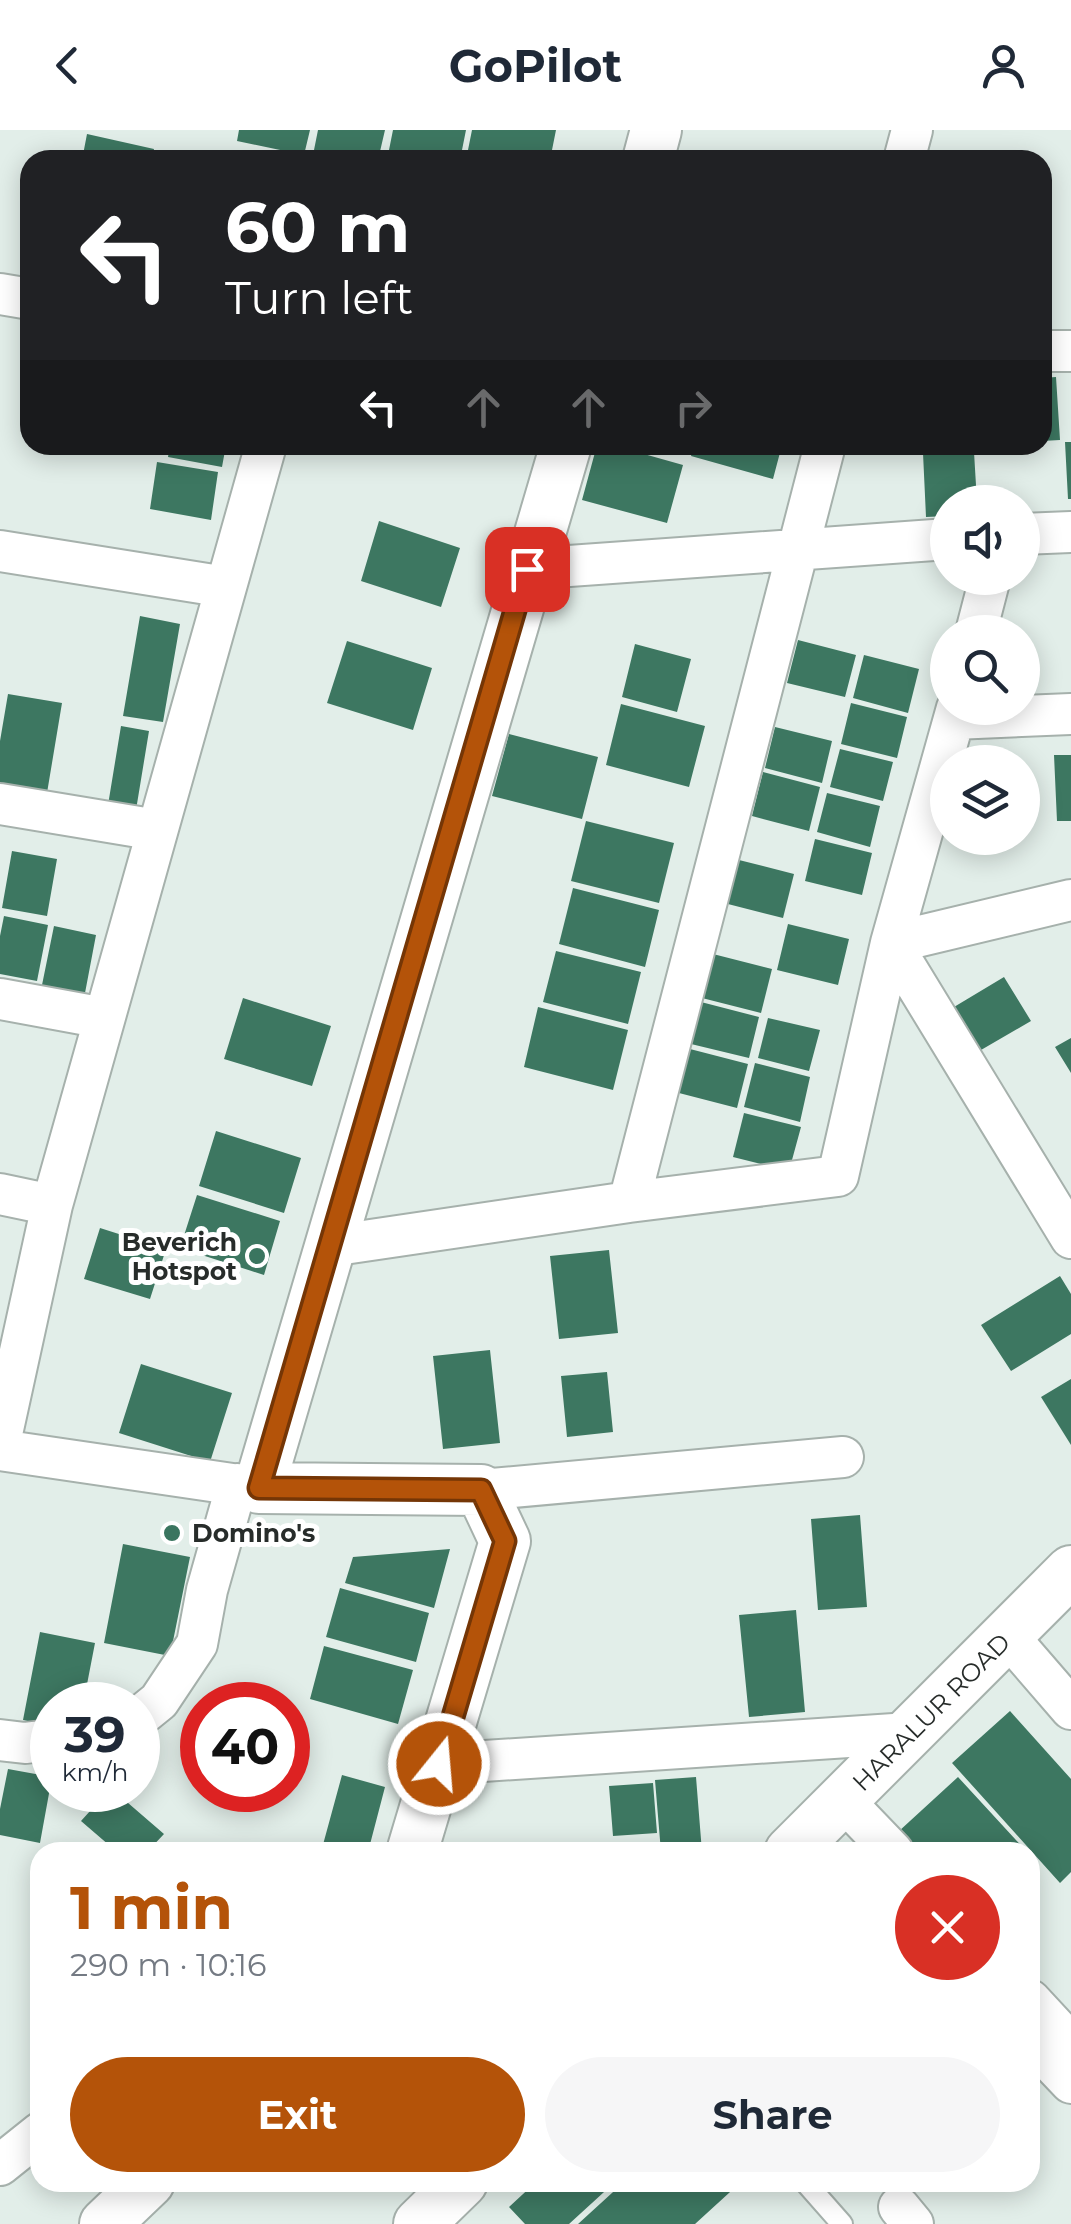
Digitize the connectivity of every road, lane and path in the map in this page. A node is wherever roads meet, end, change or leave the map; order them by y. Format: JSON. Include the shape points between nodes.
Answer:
{"nodes":[{"id":1,"x":263,"y":455,"type":"edge"},
{"id":2,"x":563,"y":455,"type":"edge"},
{"id":3,"x":822,"y":455,"type":"edge"},
{"id":4,"x":1071,"y":532,"type":"edge"},
{"id":5,"x":1040,"y":533,"type":"edge"},
{"id":6,"x":930,"y":540,"type":"edge"},
{"id":7,"x":796,"y":550,"type":"junction"},
{"id":8,"x":0,"y":552,"type":"edge"},
{"id":9,"x":527,"y":569,"type":"junction"},
{"id":10,"x":226,"y":587,"type":"junction"},
{"id":11,"x":1040,"y":714,"type":"edge"},
{"id":12,"x":1071,"y":714,"type":"edge"},
{"id":13,"x":952,"y":725,"type":"edge"},
{"id":14,"x":0,"y":804,"type":"edge"},
{"id":15,"x":157,"y":830,"type":"junction"},
{"id":16,"x":1071,"y":900,"type":"edge"},
{"id":17,"x":891,"y":943,"type":"junction"},
{"id":18,"x":0,"y":1000,"type":"edge"},
{"id":19,"x":104,"y":1018,"type":"junction"},
{"id":20,"x":0,"y":1194,"type":"edge"},
{"id":21,"x":629,"y":1202,"type":"junction"},
{"id":22,"x":52,"y":1205,"type":"junction"},
{"id":23,"x":1071,"y":1238,"type":"edge"},
{"id":24,"x":330,"y":1246,"type":"junction"},
{"id":25,"x":0,"y":1447,"type":"edge"},
{"id":26,"x":843,"y":1457,"type":"dead end"},
{"id":27,"x":248,"y":1486,"type":"junction"},
{"id":28,"x":481,"y":1490,"type":"junction"},
{"id":29,"x":1071,"y":1571,"type":"edge"},
{"id":30,"x":1007,"y":1635,"type":"junction"},
{"id":31,"x":160,"y":1700,"type":"edge"},
{"id":32,"x":1071,"y":1708,"type":"edge"},
{"id":33,"x":909,"y":1734,"type":"junction"},
{"id":34,"x":0,"y":1740,"type":"edge"},
{"id":35,"x":30,"y":1742,"type":"edge"},
{"id":36,"x":439,"y":1764,"type":"junction"},
{"id":37,"x":843,"y":1800,"type":"junction"},
{"id":38,"x":415,"y":1842,"type":"edge"},
{"id":39,"x":806,"y":1842,"type":"edge"},
{"id":40,"x":883,"y":1842,"type":"edge"},
{"id":41,"x":1040,"y":2011,"type":"edge"},
{"id":42,"x":1071,"y":2044,"type":"edge"},
{"id":43,"x":1040,"y":2050,"type":"edge"},
{"id":44,"x":1071,"y":2083,"type":"edge"},
{"id":45,"x":30,"y":2141,"type":"edge"},
{"id":46,"x":0,"y":2165,"type":"edge"},
{"id":47,"x":139,"y":2192,"type":"edge"},
{"id":48,"x":452,"y":2192,"type":"edge"},
{"id":49,"x":814,"y":2192,"type":"edge"},
{"id":50,"x":421,"y":2223,"type":"edge"},
{"id":51,"x":105,"y":2224,"type":"edge"},
{"id":52,"x":842,"y":2224,"type":"edge"}],
"edges":[{"from":1,"to":10,"type":"street"},
{"from":2,"to":9,"type":"street"},
{"from":3,"to":7,"type":"street"},
{"from":4,"to":5,"type":"street"},
{"from":6,"to":7,"type":"street"},
{"from":7,"to":9,"type":"street"},
{"from":7,"to":21,"type":"street"},
{"from":8,"to":10,"type":"street"},
{"from":9,"to":24,"type":"street"},
{"from":10,"to":15,"type":"street"},
{"from":11,"to":12,"type":"street"},
{"from":13,"to":17,"type":"street"},
{"from":14,"to":15,"type":"street"},
{"from":15,"to":19,"type":"street"},
{"from":16,"to":17,"type":"street"},
{"from":17,"to":21,"type":"street","via":[[838,1176]]},
{"from":17,"to":23,"type":"street"},
{"from":18,"to":19,"type":"street"},
{"from":19,"to":22,"type":"street"},
{"from":20,"to":22,"type":"street"},
{"from":21,"to":24,"type":"street"},
{"from":22,"to":25,"type":"street"},
{"from":24,"to":27,"type":"street"},
{"from":25,"to":27,"type":"street"},
{"from":26,"to":28,"type":"street"},
{"from":27,"to":28,"type":"street"},
{"from":27,"to":31,"type":"street","via":[[206,1590],[197,1644]]},
{"from":28,"to":36,"type":"street","via":[[505,1541]]},
{"from":29,"to":30,"type":"street","name":"HARALUR ROAD"},
{"from":30,"to":32,"type":"street"},
{"from":30,"to":33,"type":"street","name":"HARALUR ROAD"},
{"from":33,"to":36,"type":"street"},
{"from":33,"to":37,"type":"street","name":"HARALUR ROAD"},
{"from":34,"to":35,"type":"street"},
{"from":36,"to":38,"type":"street"},
{"from":37,"to":39,"type":"street","name":"HARALUR ROAD"},
{"from":37,"to":40,"type":"street"},
{"from":41,"to":42,"type":"street"},
{"from":43,"to":44,"type":"street"},
{"from":45,"to":46,"type":"street"},
{"from":47,"to":51,"type":"street"},
{"from":48,"to":50,"type":"street"},
{"from":49,"to":52,"type":"lane"}]}
